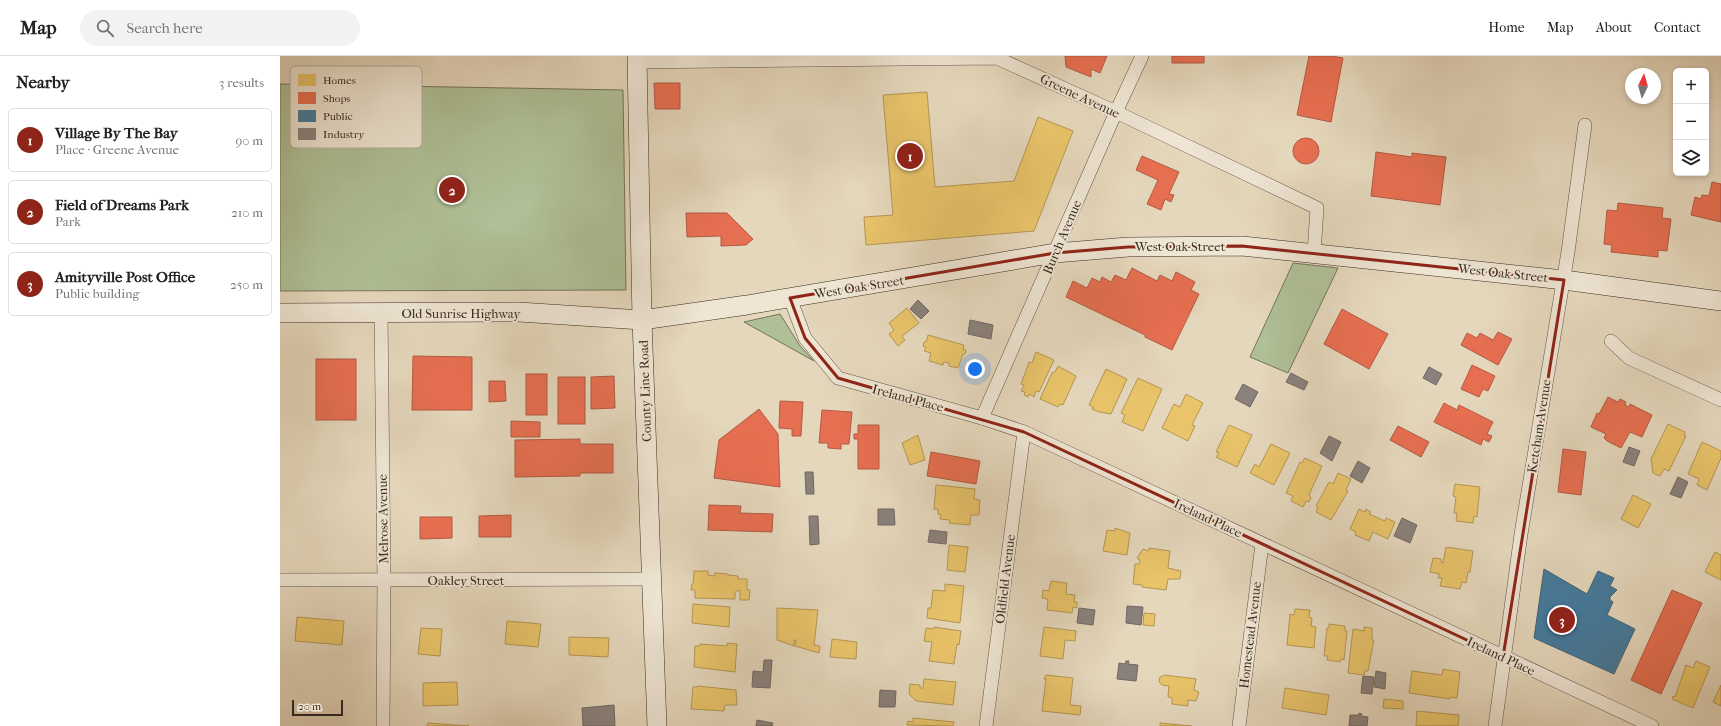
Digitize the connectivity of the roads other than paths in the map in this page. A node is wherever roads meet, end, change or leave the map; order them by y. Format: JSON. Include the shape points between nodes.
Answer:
{"nodes":[{"id":1,"x":1142,"y":56,"type":"edge"},
{"id":2,"x":637,"y":59,"type":"edge"},
{"id":3,"x":1116,"y":112,"type":"junction"},
{"id":4,"x":1585,"y":125,"type":"dead end"},
{"id":5,"x":1056,"y":253,"type":"junction"},
{"id":6,"x":1314,"y":253,"type":"junction"},
{"id":7,"x":1564,"y":280,"type":"junction"},
{"id":8,"x":790,"y":298,"type":"junction"},
{"id":9,"x":1721,"y":300,"type":"edge"},
{"id":10,"x":381,"y":312,"type":"junction"},
{"id":11,"x":280,"y":313,"type":"edge"},
{"id":12,"x":642,"y":320,"type":"junction"},
{"id":13,"x":1611,"y":342,"type":"dead end"},
{"id":14,"x":1721,"y":400,"type":"edge"},
{"id":15,"x":982,"y":418,"type":"junction"},
{"id":16,"x":1024,"y":432,"type":"junction"},
{"id":17,"x":1262,"y":544,"type":"junction"},
{"id":18,"x":651,"y":579,"type":"junction"},
{"id":19,"x":280,"y":580,"type":"edge"},
{"id":20,"x":384,"y":580,"type":"junction"},
{"id":21,"x":1503,"y":656,"type":"junction"},
{"id":22,"x":383,"y":726,"type":"edge"},
{"id":23,"x":657,"y":726,"type":"edge"},
{"id":24,"x":986,"y":726,"type":"edge"},
{"id":25,"x":1239,"y":726,"type":"edge"},
{"id":26,"x":1495,"y":726,"type":"edge"},
{"id":27,"x":1652,"y":726,"type":"edge"}],
"edges":[{"from":1,"to":3,"type":"street","name":"Burch Avenue"},
{"from":2,"to":3,"type":"street","name":"Greene Avenue","via":[[997,58]]},
{"from":2,"to":12,"type":"main road","name":"County Line Road"},
{"from":3,"to":5,"type":"street","name":"Burch Avenue"},
{"from":3,"to":6,"type":"street","name":"Greene Avenue","via":[[1317,208]]},
{"from":4,"to":7,"type":"street","name":"Ketcham Avenue"},
{"from":5,"to":6,"type":"main road","name":"West Oak Street","via":[[1128,247],[1234,246]]},
{"from":5,"to":8,"type":"main road","name":"West Oak Street"},
{"from":5,"to":15,"type":"street","name":"Burch Avenue"},
{"from":6,"to":7,"type":"main road","name":"West Oak Street"},
{"from":7,"to":9,"type":"main road","name":"West Oak Street"},
{"from":7,"to":21,"type":"street","name":"Ketcham Avenue"},
{"from":8,"to":12,"type":"main road","name":"West Oak Street"},
{"from":8,"to":15,"type":"street","name":"Ireland Place","via":[[805,338],[838,378]]},
{"from":10,"to":11,"type":"main road","name":"Old Sunrise Highway"},
{"from":10,"to":12,"type":"main road","name":"Old Sunrise Highway","via":[[519,312]]},
{"from":10,"to":20,"type":"street","name":"Melrose Avenue"},
{"from":12,"to":18,"type":"main road","name":"County Line Road"},
{"from":13,"to":14,"type":"street","via":[[1629,358]]},
{"from":15,"to":16,"type":"street","name":"Ireland Place"},
{"from":16,"to":17,"type":"street","name":"Ireland Place"},
{"from":16,"to":24,"type":"street","name":"Oldfield Avenue"},
{"from":17,"to":21,"type":"street","name":"Ireland Place"},
{"from":17,"to":25,"type":"street","name":"Homestead Avenue"},
{"from":18,"to":20,"type":"street","name":"Oakley Street"},
{"from":18,"to":23,"type":"main road","name":"County Line Road"},
{"from":19,"to":20,"type":"street","name":"Oakley Street"},
{"from":20,"to":22,"type":"street","name":"Melrose Avenue"},
{"from":21,"to":26,"type":"street","name":"Ketcham Avenue"},
{"from":21,"to":27,"type":"street","name":"Ireland Place"}]}
